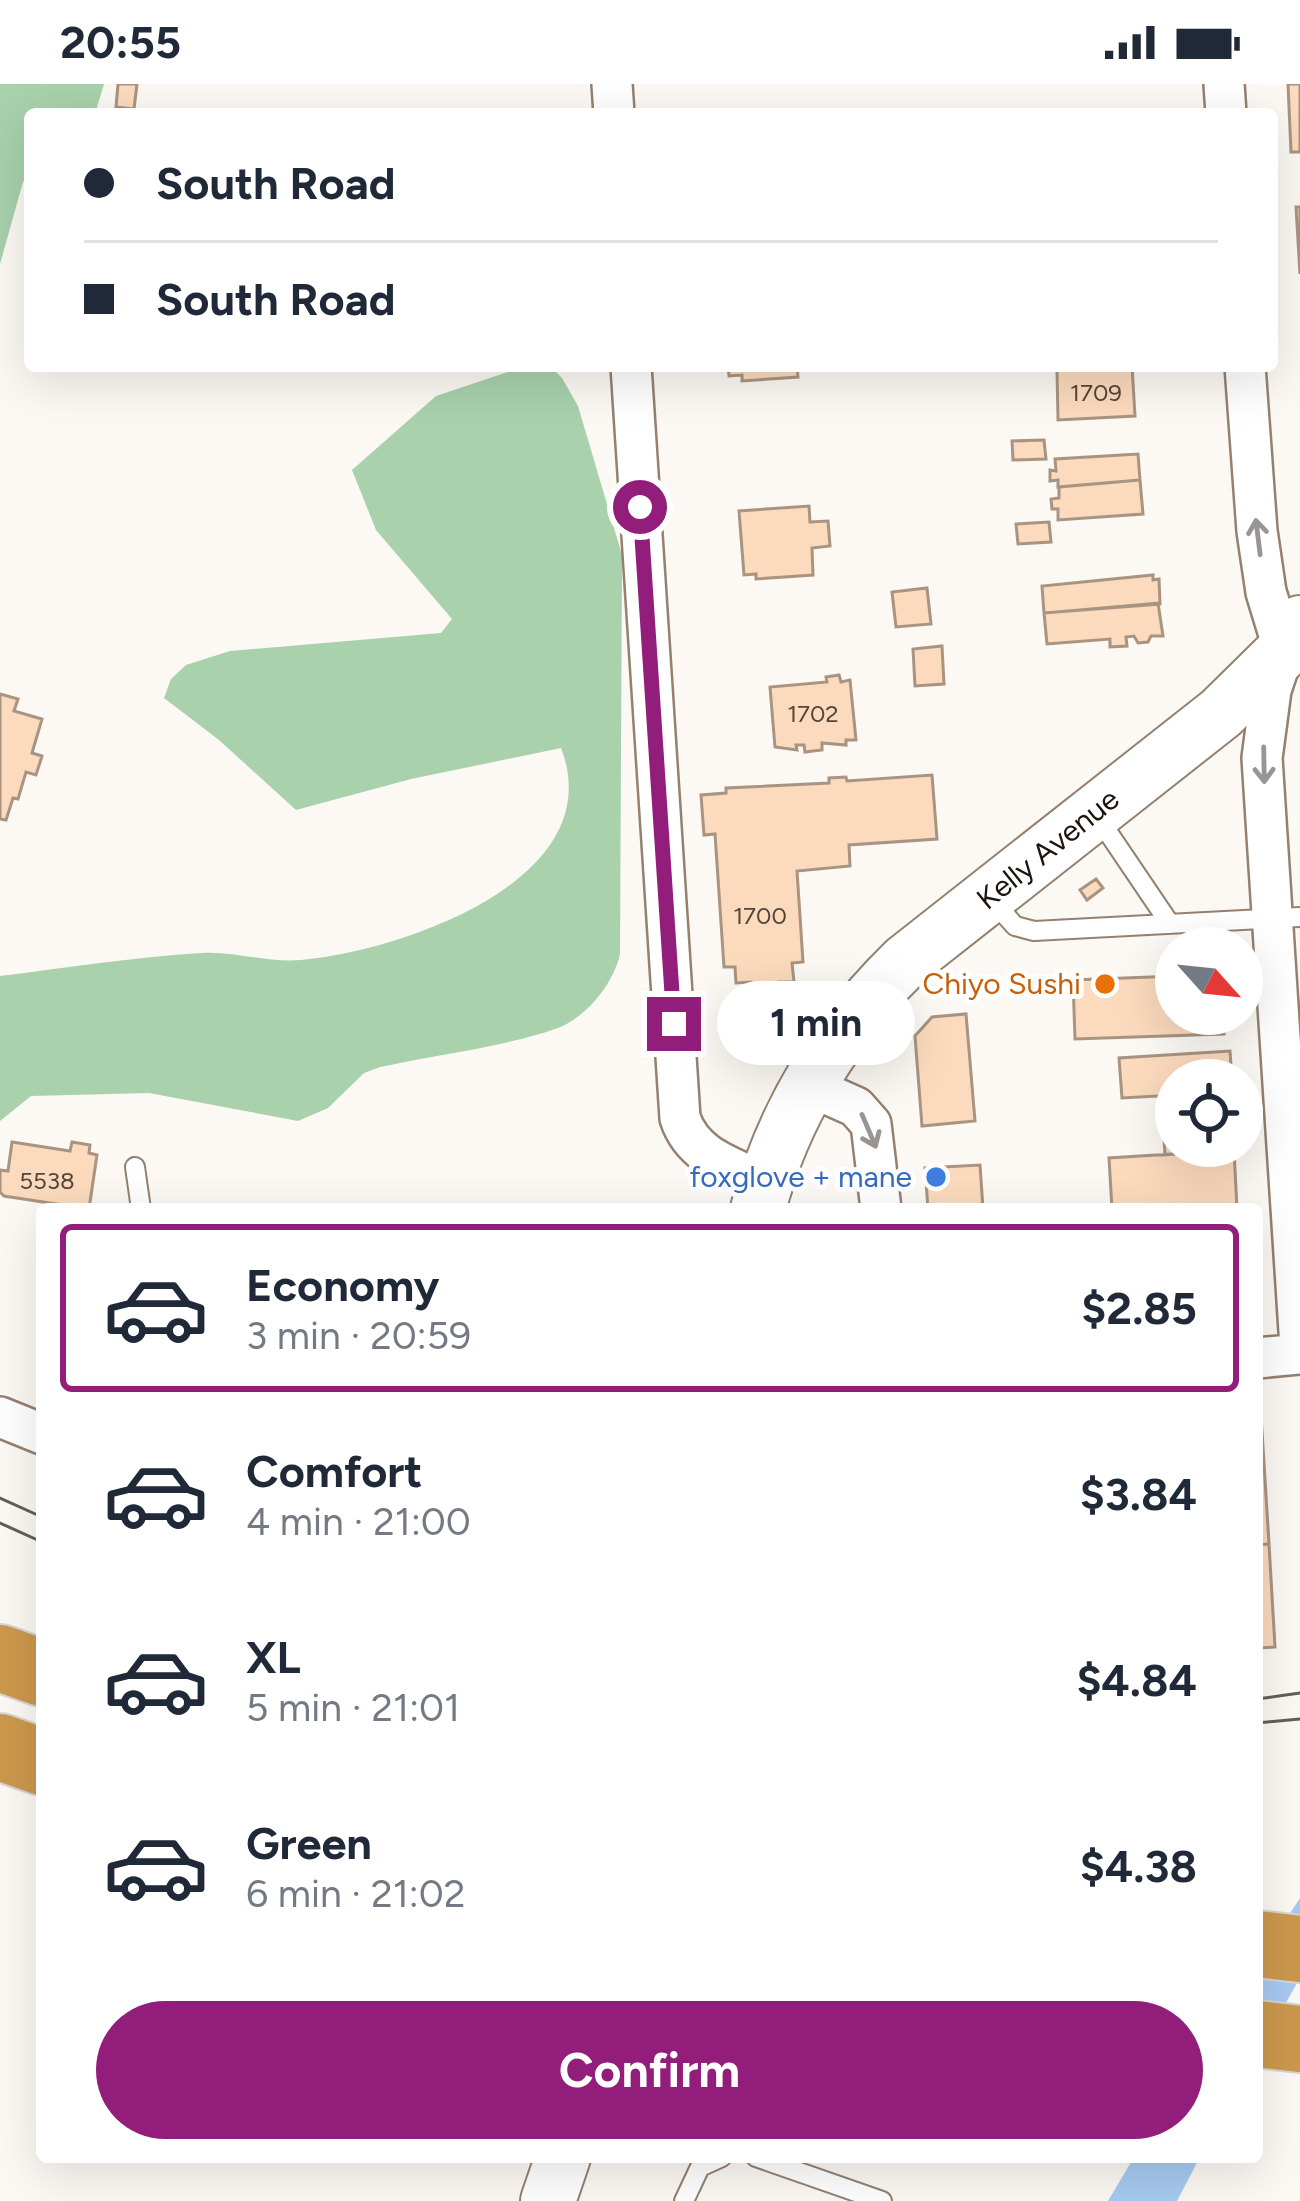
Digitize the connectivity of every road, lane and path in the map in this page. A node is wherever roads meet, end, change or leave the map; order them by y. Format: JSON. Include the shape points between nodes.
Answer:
{"nodes":[{"id":1,"x":631,"y":372,"type":"edge"},
{"id":2,"x":1245,"y":372,"type":"edge"},
{"id":3,"x":1294,"y":643,"type":"edge"},
{"id":4,"x":1094,"y":812,"type":"junction"},
{"id":5,"x":988,"y":897,"type":"junction"},
{"id":6,"x":1286,"y":917,"type":"edge"},
{"id":7,"x":1170,"y":924,"type":"junction"},
{"id":8,"x":1289,"y":1009,"type":"edge"},
{"id":9,"x":809,"y":1086,"type":"junction"},
{"id":10,"x":135,"y":1167,"type":"dead end"},
{"id":11,"x":761,"y":1196,"type":"edge"},
{"id":12,"x":140,"y":1203,"type":"edge"},
{"id":13,"x":880,"y":1203,"type":"edge"},
{"id":14,"x":1300,"y":1350,"type":"edge"},
{"id":15,"x":1263,"y":1357,"type":"edge"},
{"id":16,"x":0,"y":1417,"type":"edge"},
{"id":17,"x":36,"y":1432,"type":"edge"},
{"id":18,"x":0,"y":1658,"type":"edge"},
{"id":19,"x":36,"y":1670,"type":"edge"},
{"id":20,"x":0,"y":1748,"type":"edge"},
{"id":21,"x":36,"y":1760,"type":"edge"},
{"id":22,"x":0,"y":1783,"type":"edge"},
{"id":23,"x":36,"y":1792,"type":"edge"},
{"id":24,"x":1263,"y":1945,"type":"edge"},
{"id":25,"x":1300,"y":1949,"type":"edge"},
{"id":26,"x":1263,"y":2035,"type":"edge"},
{"id":27,"x":1300,"y":2038,"type":"edge"},
{"id":28,"x":561,"y":2163,"type":"edge"},
{"id":29,"x":710,"y":2163,"type":"edge"},
{"id":30,"x":773,"y":2163,"type":"edge"},
{"id":31,"x":548,"y":2201,"type":"edge"},
{"id":32,"x":684,"y":2201,"type":"edge"},
{"id":33,"x":882,"y":2201,"type":"edge"}],
"edges":[{"from":1,"to":11,"type":"street","via":[[680,1118],[686,1138]]},
{"from":3,"to":2,"type":"street","one_way":true,"via":[[1266,592]]},
{"from":3,"to":4,"type":"main road","name":"Kelly Avenue"},
{"from":3,"to":6,"type":"street","one_way":true,"via":[[1271,690],[1262,758]]},
{"from":4,"to":5,"type":"main road","name":"Kelly Avenue"},
{"from":4,"to":7,"type":"lane"},
{"from":5,"to":7,"type":"lane","via":[[1016,926],[1034,931]]},
{"from":5,"to":9,"type":"main road","name":"Kelly Avenue","via":[[871,995]]},
{"from":6,"to":7,"type":"lane"},
{"from":6,"to":8,"type":"street"},
{"from":8,"to":14,"type":"street"},
{"from":9,"to":11,"type":"main road","name":"Kelly Avenue"},
{"from":9,"to":13,"type":"street","one_way":true,"via":[[856,1107],[871,1124]]},
{"from":10,"to":12,"type":"lane"},
{"from":14,"to":15,"type":"street"},
{"from":16,"to":17,"type":"street"},
{"from":18,"to":19,"type":"highway"},
{"from":20,"to":21,"type":"highway"},
{"from":22,"to":23,"type":"highway"},
{"from":24,"to":25,"type":"highway"},
{"from":26,"to":27,"type":"highway"},
{"from":28,"to":31,"type":"main road"},
{"from":29,"to":32,"type":"lane"},
{"from":30,"to":33,"type":"lane"}]}
